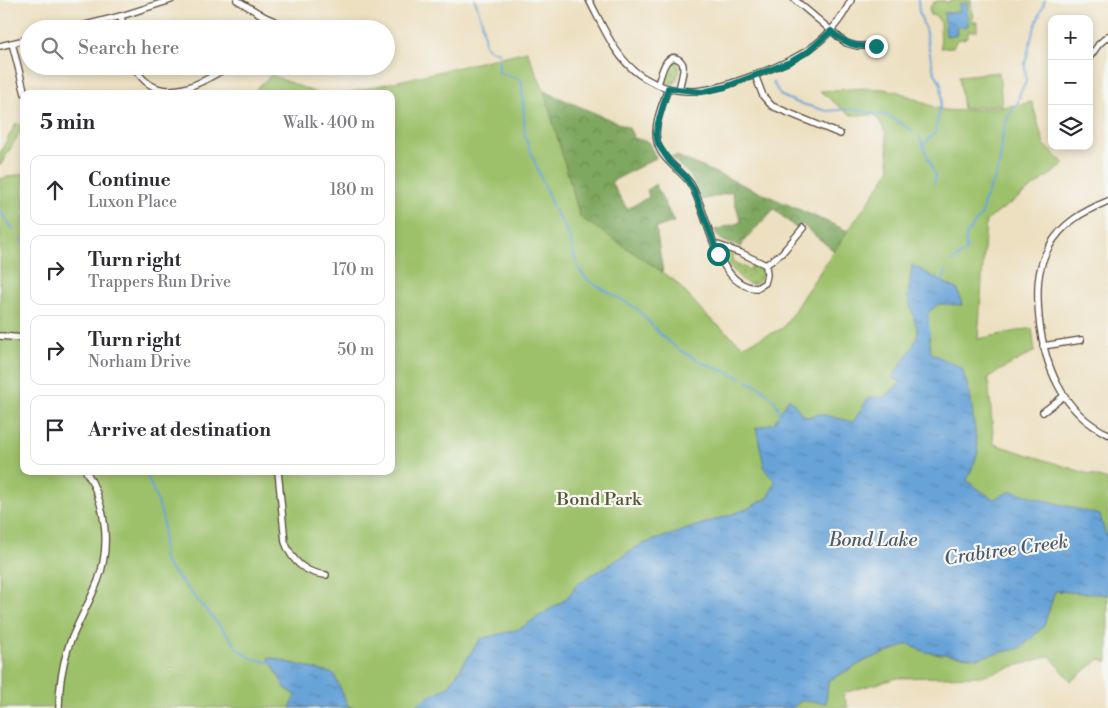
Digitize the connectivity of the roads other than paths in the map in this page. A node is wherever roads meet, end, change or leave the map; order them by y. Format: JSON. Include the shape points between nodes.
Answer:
{"nodes":[{"id":1,"x":171,"y":0,"type":"edge"},
{"id":2,"x":237,"y":0,"type":"edge"},
{"id":3,"x":590,"y":0,"type":"edge"},
{"id":4,"x":795,"y":0,"type":"edge"},
{"id":5,"x":851,"y":0,"type":"edge"},
{"id":6,"x":121,"y":16,"type":"junction"},
{"id":7,"x":265,"y":17,"type":"junction"},
{"id":8,"x":105,"y":20,"type":"edge"},
{"id":9,"x":122,"y":20,"type":"edge"},
{"id":10,"x":264,"y":20,"type":"edge"},
{"id":11,"x":272,"y":20,"type":"edge"},
{"id":12,"x":831,"y":31,"type":"junction"},
{"id":13,"x":1108,"y":36,"type":"edge"},
{"id":14,"x":20,"y":41,"type":"edge"},
{"id":15,"x":12,"y":43,"type":"junction"},
{"id":16,"x":0,"y":46,"type":"edge"},
{"id":17,"x":876,"y":46,"type":"dead end"},
{"id":18,"x":1093,"y":52,"type":"edge"},
{"id":19,"x":20,"y":74,"type":"edge"},
{"id":20,"x":20,"y":75,"type":"edge"},
{"id":21,"x":140,"y":75,"type":"edge"},
{"id":22,"x":213,"y":75,"type":"edge"},
{"id":23,"x":755,"y":76,"type":"junction"},
{"id":24,"x":658,"y":84,"type":"junction"},
{"id":25,"x":668,"y":88,"type":"junction"},
{"id":26,"x":24,"y":90,"type":"edge"},
{"id":27,"x":166,"y":90,"type":"edge"},
{"id":28,"x":166,"y":90,"type":"edge"},
{"id":29,"x":183,"y":90,"type":"edge"},
{"id":30,"x":183,"y":90,"type":"edge"},
{"id":31,"x":679,"y":90,"type":"junction"},
{"id":32,"x":840,"y":134,"type":"dead end"},
{"id":33,"x":1108,"y":201,"type":"edge"},
{"id":34,"x":803,"y":228,"type":"dead end"},
{"id":35,"x":715,"y":244,"type":"junction"},
{"id":36,"x":766,"y":266,"type":"junction"},
{"id":37,"x":0,"y":336,"type":"edge"},
{"id":38,"x":20,"y":338,"type":"edge"},
{"id":39,"x":1081,"y":340,"type":"dead end"},
{"id":40,"x":1043,"y":346,"type":"junction"},
{"id":41,"x":1064,"y":396,"type":"junction"},
{"id":42,"x":1043,"y":412,"type":"dead end"},
{"id":43,"x":1108,"y":434,"type":"edge"},
{"id":44,"x":88,"y":475,"type":"edge"},
{"id":45,"x":278,"y":475,"type":"edge"},
{"id":46,"x":326,"y":575,"type":"dead end"},
{"id":47,"x":59,"y":708,"type":"edge"}],
"edges":[{"from":1,"to":6,"type":"street"},
{"from":2,"to":7,"type":"street"},
{"from":3,"to":24,"type":"street","via":[[620,54],[638,74]]},
{"from":4,"to":12,"type":"street"},
{"from":5,"to":12,"type":"street"},
{"from":6,"to":8,"type":"street"},
{"from":6,"to":9,"type":"street"},
{"from":7,"to":10,"type":"street"},
{"from":7,"to":11,"type":"street"},
{"from":12,"to":17,"type":"street","via":[[850,44]]},
{"from":12,"to":23,"type":"street","via":[[801,56]]},
{"from":13,"to":18,"type":"street"},
{"from":14,"to":15,"type":"street"},
{"from":15,"to":16,"type":"street"},
{"from":15,"to":19,"type":"street"},
{"from":20,"to":26,"type":"street"},
{"from":21,"to":27,"type":"street","via":[[159,89]]},
{"from":22,"to":30,"type":"street"},
{"from":23,"to":31,"type":"street","via":[[708,91]]},
{"from":23,"to":32,"type":"street","via":[[761,92],[772,106]]},
{"from":24,"to":25,"type":"street"},
{"from":24,"to":31,"type":"street","via":[[667,62],[676,58],[684,66]]},
{"from":25,"to":31,"type":"street"},
{"from":25,"to":35,"type":"street","via":[[656,134],[658,144],[694,190]]},
{"from":28,"to":29,"type":"street"},
{"from":33,"to":40,"type":"street","via":[[1072,220],[1058,233],[1044,257],[1037,288]]},
{"from":34,"to":36,"type":"street"},
{"from":35,"to":36,"type":"street","via":[[742,252]]},
{"from":35,"to":36,"type":"street","via":[[727,271],[743,286],[757,288],[765,283]]},
{"from":37,"to":38,"type":"street"},
{"from":39,"to":40,"type":"street"},
{"from":40,"to":41,"type":"street"},
{"from":41,"to":42,"type":"street"},
{"from":41,"to":43,"type":"street","via":[[1085,419]]},
{"from":44,"to":47,"type":"street","via":[[103,514],[104,558],[98,581],[68,648]]},
{"from":45,"to":46,"type":"street","via":[[288,550],[299,565]]}]}
